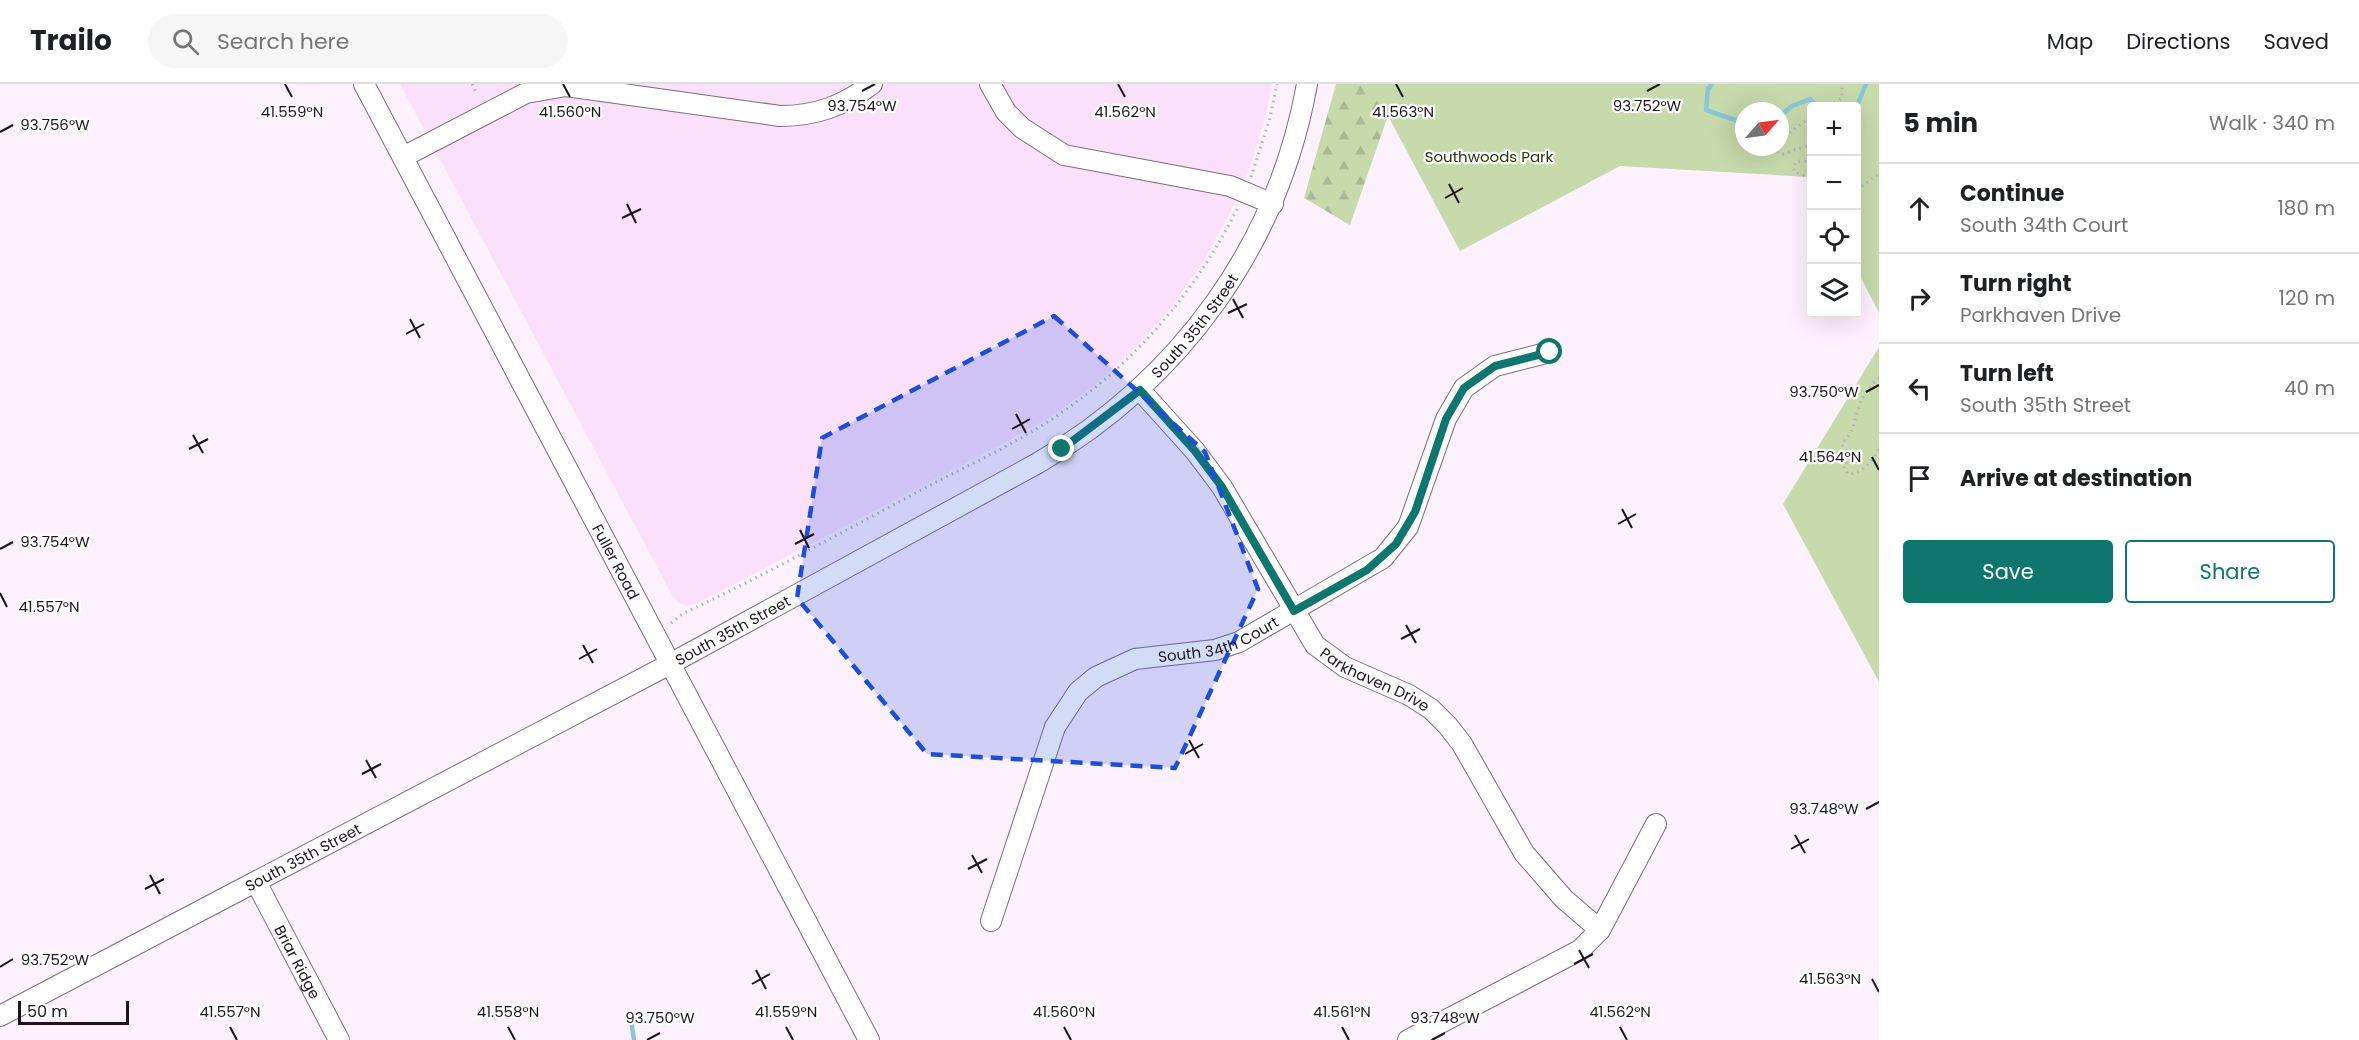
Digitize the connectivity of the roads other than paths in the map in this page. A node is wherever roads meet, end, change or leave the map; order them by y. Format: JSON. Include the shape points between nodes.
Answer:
{"nodes":[{"id":1,"x":364,"y":84,"type":"edge"},
{"id":2,"x":872,"y":84,"type":"edge"},
{"id":3,"x":990,"y":84,"type":"edge"},
{"id":4,"x":1307,"y":84,"type":"edge"},
{"id":5,"x":681,"y":93,"type":"edge"},
{"id":6,"x":403,"y":158,"type":"junction"},
{"id":7,"x":1273,"y":204,"type":"junction"},
{"id":8,"x":1550,"y":352,"type":"dead end"},
{"id":9,"x":1140,"y":390,"type":"junction"},
{"id":10,"x":1294,"y":611,"type":"junction"},
{"id":11,"x":669,"y":664,"type":"junction"},
{"id":12,"x":1656,"y":824,"type":"dead end"},
{"id":13,"x":256,"y":882,"type":"junction"},
{"id":14,"x":991,"y":921,"type":"dead end"},
{"id":15,"x":1600,"y":930,"type":"junction"},
{"id":16,"x":0,"y":1016,"type":"edge"},
{"id":17,"x":339,"y":1040,"type":"edge"},
{"id":18,"x":869,"y":1040,"type":"edge"},
{"id":19,"x":1408,"y":1040,"type":"edge"}],
"edges":[{"from":1,"to":6,"type":"street","name":"Fuller Road"},
{"from":2,"to":5,"type":"street","via":[[843,104],[801,116],[780,116]]},
{"from":3,"to":7,"type":"street","via":[[1006,112],[1022,129],[1064,155],[1230,186]]},
{"from":4,"to":7,"type":"street","name":"South 35th Street","via":[[1292,151]]},
{"from":5,"to":6,"type":"street","via":[[590,87],[526,93]]},
{"from":6,"to":11,"type":"street","name":"Fuller Road"},
{"from":7,"to":9,"type":"street","name":"South 35th Street","via":[[1218,300]]},
{"from":8,"to":10,"type":"street","name":"South 34th Court","via":[[1495,366],[1464,388],[1446,419],[1415,512],[1396,544],[1367,570]]},
{"from":9,"to":10,"type":"street","name":"Parkhaven Drive","via":[[1222,487]]},
{"from":9,"to":11,"type":"street","name":"South 35th Street","via":[[1062,449]]},
{"from":10,"to":14,"type":"street","name":"South 34th Court","via":[[1239,642],[1215,650],[1135,659],[1115,666],[1078,692],[1054,727]]},
{"from":10,"to":15,"type":"street","name":"Parkhaven Drive","via":[[1316,645],[1330,657],[1345,668],[1409,695],[1448,726],[1524,853],[1557,891]]},
{"from":11,"to":13,"type":"street","name":"South 35th Street"},
{"from":11,"to":18,"type":"street","name":"Fuller Road"},
{"from":12,"to":15,"type":"street"},
{"from":13,"to":16,"type":"street","name":"South 35th Street"},
{"from":13,"to":17,"type":"street","name":"Briar Ridge"},
{"from":15,"to":19,"type":"street","via":[[1580,950]]}]}
